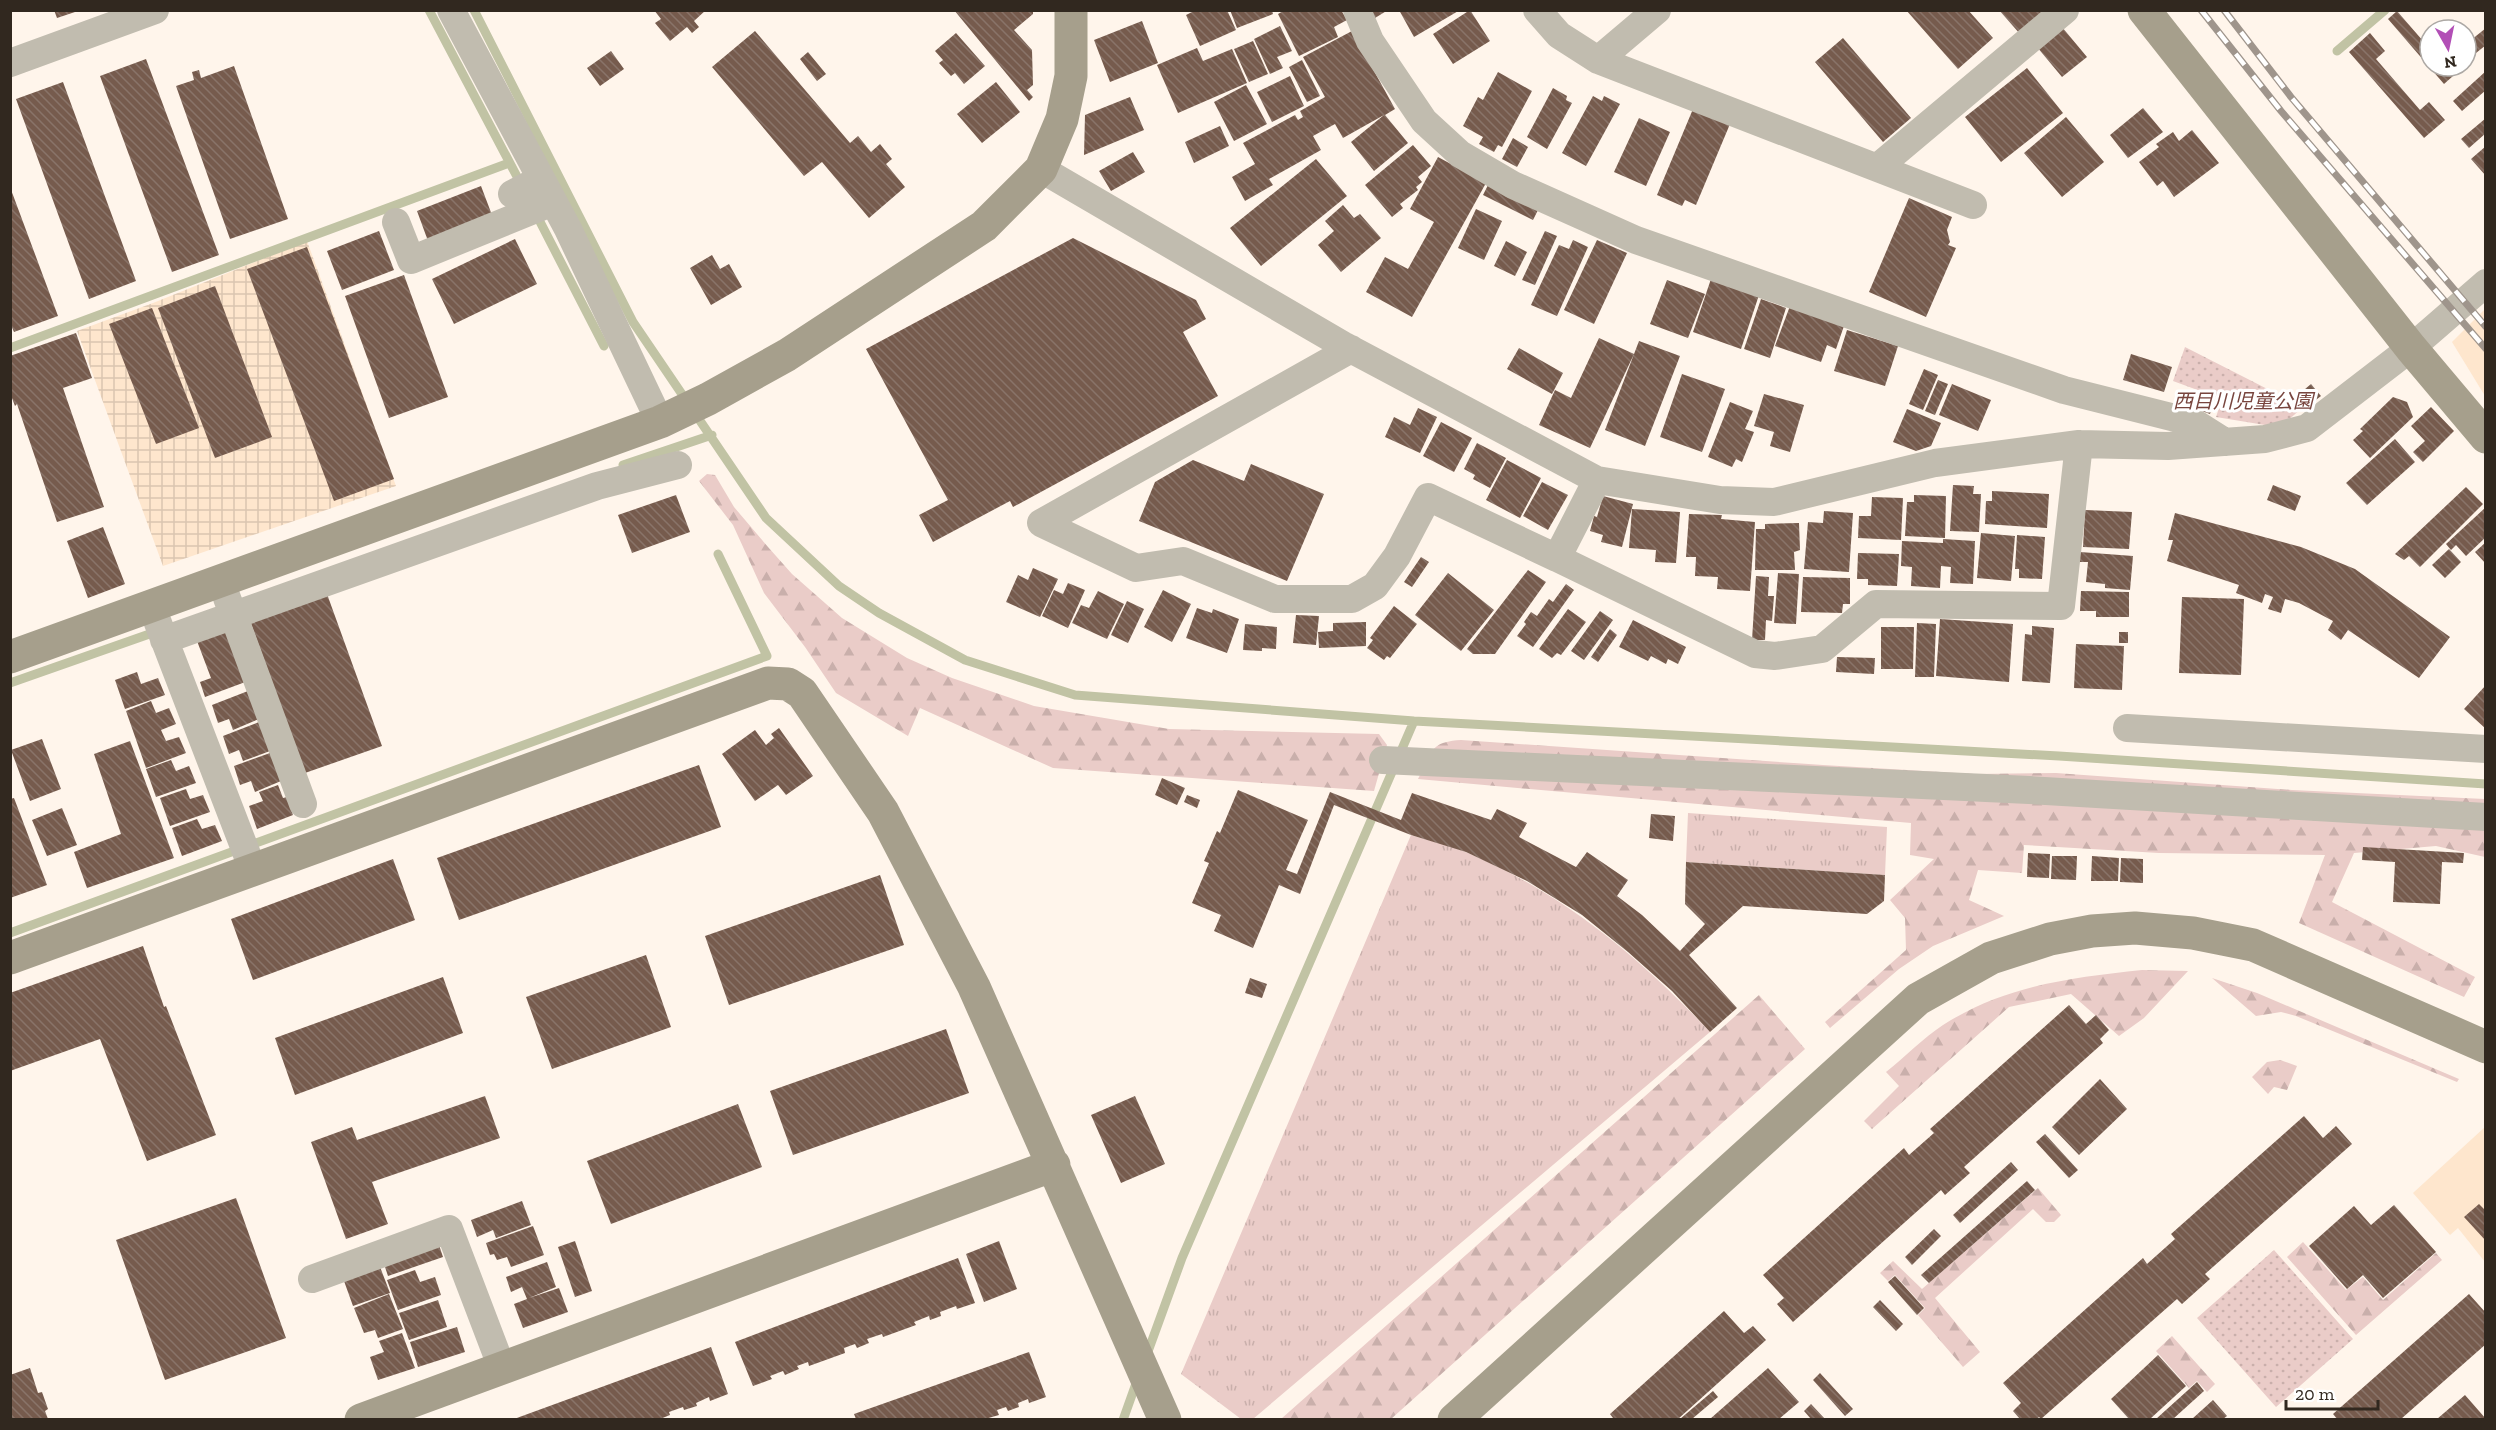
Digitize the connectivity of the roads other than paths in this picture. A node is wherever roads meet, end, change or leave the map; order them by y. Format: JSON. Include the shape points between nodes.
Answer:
{"nodes":[{"id":1,"x":154,"y":10,"type":"edge"},
{"id":2,"x":451,"y":10,"type":"edge"},
{"id":3,"x":1071,"y":10,"type":"edge"},
{"id":4,"x":1357,"y":10,"type":"edge"},
{"id":5,"x":1537,"y":10,"type":"edge"},
{"id":6,"x":1657,"y":10,"type":"edge"},
{"id":7,"x":2065,"y":10,"type":"edge"},
{"id":8,"x":2144,"y":10,"type":"edge"},
{"id":9,"x":1598,"y":60,"type":"junction"},
{"id":10,"x":10,"y":63,"type":"edge"},
{"id":11,"x":1878,"y":167,"type":"junction"},
{"id":12,"x":1041,"y":169,"type":"junction"},
{"id":13,"x":532,"y":197,"type":"junction"},
{"id":14,"x":1972,"y":205,"type":"dead end"},
{"id":15,"x":396,"y":222,"type":"dead end"},
{"id":16,"x":2486,"y":284,"type":"edge"},
{"id":17,"x":2411,"y":348,"type":"junction"},
{"id":18,"x":1351,"y":349,"type":"junction"},
{"id":19,"x":667,"y":419,"type":"junction"},
{"id":20,"x":2486,"y":437,"type":"edge"},
{"id":21,"x":2225,"y":442,"type":"junction"},
{"id":22,"x":2079,"y":444,"type":"junction"},
{"id":23,"x":678,"y":465,"type":"dead end"},
{"id":24,"x":1597,"y":480,"type":"junction"},
{"id":25,"x":1557,"y":558,"type":"junction"},
{"id":26,"x":228,"y":601,"type":"junction"},
{"id":27,"x":158,"y":623,"type":"junction"},
{"id":28,"x":10,"y":657,"type":"edge"},
{"id":29,"x":2127,"y":728,"type":"dead end"},
{"id":30,"x":2486,"y":749,"type":"edge"},
{"id":31,"x":1383,"y":760,"type":"dead end"},
{"id":32,"x":303,"y":804,"type":"dead end"},
{"id":33,"x":2486,"y":817,"type":"edge"},
{"id":34,"x":252,"y":868,"type":"junction"},
{"id":35,"x":10,"y":958,"type":"edge"},
{"id":36,"x":2486,"y":1047,"type":"edge"},
{"id":37,"x":1053,"y":1165,"type":"junction"},
{"id":38,"x":312,"y":1279,"type":"dead end"},
{"id":39,"x":502,"y":1368,"type":"junction"},
{"id":40,"x":361,"y":1419,"type":"edge"},
{"id":41,"x":1165,"y":1419,"type":"edge"},
{"id":42,"x":1454,"y":1419,"type":"edge"}],
"edges":[{"from":1,"to":10,"type":"street"},
{"from":2,"to":13,"type":"street"},
{"from":3,"to":12,"type":"street","via":[[1071,76],[1062,119]]},
{"from":4,"to":21,"type":"street","via":[[1370,40],[1424,121],[1460,154],[1513,184],[1636,240],[2064,390],[2195,423]]},
{"from":5,"to":9,"type":"street","via":[[1560,35]]},
{"from":6,"to":9,"type":"street"},
{"from":7,"to":11,"type":"street"},
{"from":8,"to":17,"type":"street"},
{"from":9,"to":11,"type":"street"},
{"from":11,"to":14,"type":"street"},
{"from":12,"to":18,"type":"street"},
{"from":12,"to":19,"type":"street","via":[[984,226],[787,356]]},
{"from":13,"to":15,"type":"street","via":[[411,260]]},
{"from":13,"to":19,"type":"street"},
{"from":16,"to":17,"type":"street"},
{"from":17,"to":20,"type":"street"},
{"from":17,"to":21,"type":"street","via":[[2307,428],[2265,439]]},
{"from":18,"to":24,"type":"street"},
{"from":18,"to":25,"type":"street","via":[[1041,523],[1136,568],[1183,561],[1275,599],[1352,599],[1375,586],[1397,556],[1428,497]]},
{"from":19,"to":26,"type":"street"},
{"from":21,"to":22,"type":"street","via":[[2168,446]]},
{"from":22,"to":24,"type":"street","via":[[1935,463],[1774,502],[1720,500]]},
{"from":22,"to":25,"type":"street","via":[[2061,606],[1876,604],[1822,649],[1776,656],[1755,654]]},
{"from":23,"to":26,"type":"street","via":[[597,486]]},
{"from":24,"to":25,"type":"street"},
{"from":26,"to":27,"type":"street"},
{"from":26,"to":32,"type":"street"},
{"from":27,"to":28,"type":"street"},
{"from":27,"to":34,"type":"street"},
{"from":29,"to":30,"type":"street"},
{"from":31,"to":33,"type":"street","via":[[2030,790]]},
{"from":34,"to":35,"type":"street"},
{"from":34,"to":37,"type":"street","via":[[768,683],[788,684],[802,693],[883,812],[974,987]]},
{"from":36,"to":42,"type":"street","via":[[2253,945],[2193,933],[2135,928],[2092,931],[2050,939],[1991,958],[1918,999]]},
{"from":37,"to":39,"type":"street"},
{"from":37,"to":41,"type":"street"},
{"from":38,"to":39,"type":"street","via":[[449,1229]]},
{"from":39,"to":40,"type":"street"}]}
